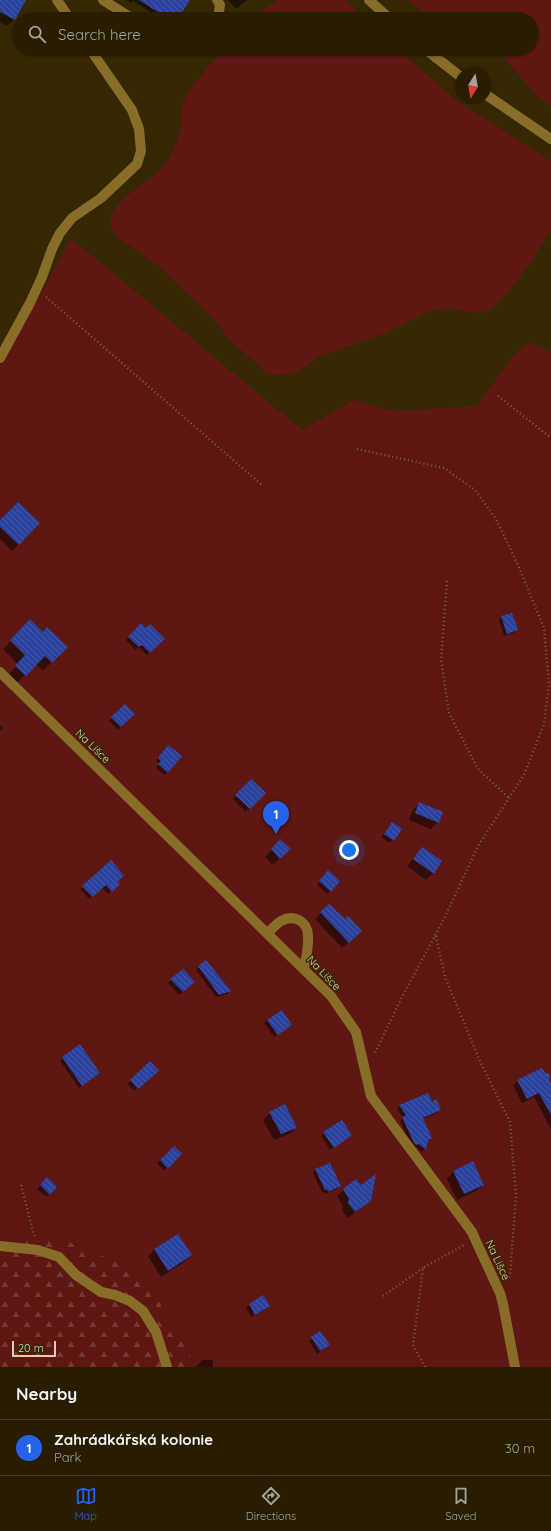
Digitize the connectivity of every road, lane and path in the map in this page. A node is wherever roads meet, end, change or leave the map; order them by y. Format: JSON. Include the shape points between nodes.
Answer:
{"nodes":[{"id":1,"x":57,"y":0,"type":"edge"},
{"id":2,"x":103,"y":0,"type":"edge"},
{"id":3,"x":217,"y":0,"type":"edge"},
{"id":4,"x":369,"y":0,"type":"edge"},
{"id":5,"x":65,"y":12,"type":"edge"},
{"id":6,"x":122,"y":12,"type":"edge"},
{"id":7,"x":219,"y":12,"type":"edge"},
{"id":8,"x":382,"y":12,"type":"edge"},
{"id":9,"x":95,"y":56,"type":"edge"},
{"id":10,"x":434,"y":56,"type":"edge"},
{"id":11,"x":455,"y":72,"type":"edge"},
{"id":12,"x":491,"y":98,"type":"edge"},
{"id":13,"x":551,"y":140,"type":"edge"},
{"id":14,"x":37,"y":288,"type":"junction"},
{"id":15,"x":0,"y":358,"type":"edge"},
{"id":16,"x":498,"y":396,"type":"dead end"},
{"id":17,"x":551,"y":438,"type":"edge"},
{"id":18,"x":357,"y":449,"type":"dead end"},
{"id":19,"x":263,"y":486,"type":"dead end"},
{"id":20,"x":447,"y":581,"type":"dead end"},
{"id":21,"x":0,"y":672,"type":"edge"},
{"id":22,"x":509,"y":798,"type":"junction"},
{"id":23,"x":268,"y":933,"type":"junction"},
{"id":24,"x":436,"y":935,"type":"junction"},
{"id":25,"x":304,"y":970,"type":"junction"},
{"id":26,"x":365,"y":1073,"type":"junction"},
{"id":27,"x":22,"y":1185,"type":"dead end"},
{"id":28,"x":476,"y":1240,"type":"junction"},
{"id":29,"x":0,"y":1246,"type":"edge"},
{"id":30,"x":37,"y":1247,"type":"junction"},
{"id":31,"x":423,"y":1268,"type":"junction"},
{"id":32,"x":500,"y":1293,"type":"junction"},
{"id":33,"x":383,"y":1296,"type":"dead end"},
{"id":34,"x":167,"y":1367,"type":"edge"},
{"id":35,"x":425,"y":1367,"type":"edge"},
{"id":36,"x":515,"y":1367,"type":"edge"}],
"edges":[{"from":1,"to":5,"type":"street"},
{"from":2,"to":6,"type":"street"},
{"from":3,"to":7,"type":"street","via":[[220,5]]},
{"from":4,"to":8,"type":"street"},
{"from":9,"to":14,"type":"street","via":[[132,110],[139,129],[141,151],[137,164],[101,198],[72,218],[60,233]]},
{"from":10,"to":11,"type":"street"},
{"from":12,"to":13,"type":"street"},
{"from":14,"to":15,"type":"street"},
{"from":14,"to":19,"type":"path"},
{"from":16,"to":17,"type":"path"},
{"from":18,"to":22,"type":"path","via":[[444,468],[475,490],[496,519],[518,565],[544,628],[549,685],[544,724],[524,775]]},
{"from":20,"to":22,"type":"path","via":[[441,659],[448,713],[478,769]]},
{"from":21,"to":23,"type":"street","name":"Na Lišce"},
{"from":22,"to":24,"type":"path","via":[[478,846]]},
{"from":23,"to":25,"type":"street","name":"Na Lišce"},
{"from":23,"to":25,"type":"street","via":[[282,920],[300,919],[305,924],[308,935]]},
{"from":24,"to":26,"type":"path"},
{"from":24,"to":32,"type":"path","via":[[445,977],[479,1059],[510,1122],[516,1195],[510,1275]]},
{"from":25,"to":26,"type":"street","name":"Na Lišce","via":[[331,996],[356,1032]]},
{"from":26,"to":28,"type":"street","name":"Na Lišce","via":[[371,1096]]},
{"from":27,"to":30,"type":"path"},
{"from":28,"to":31,"type":"path"},
{"from":28,"to":32,"type":"street","name":"Na Lišce"},
{"from":29,"to":30,"type":"street"},
{"from":30,"to":34,"type":"street","via":[[59,1257],[76,1275],[101,1292],[130,1301],[143,1312],[156,1332]]},
{"from":31,"to":33,"type":"path"},
{"from":31,"to":35,"type":"path","via":[[413,1345]]},
{"from":32,"to":36,"type":"street","name":"Na Lišce"}]}
